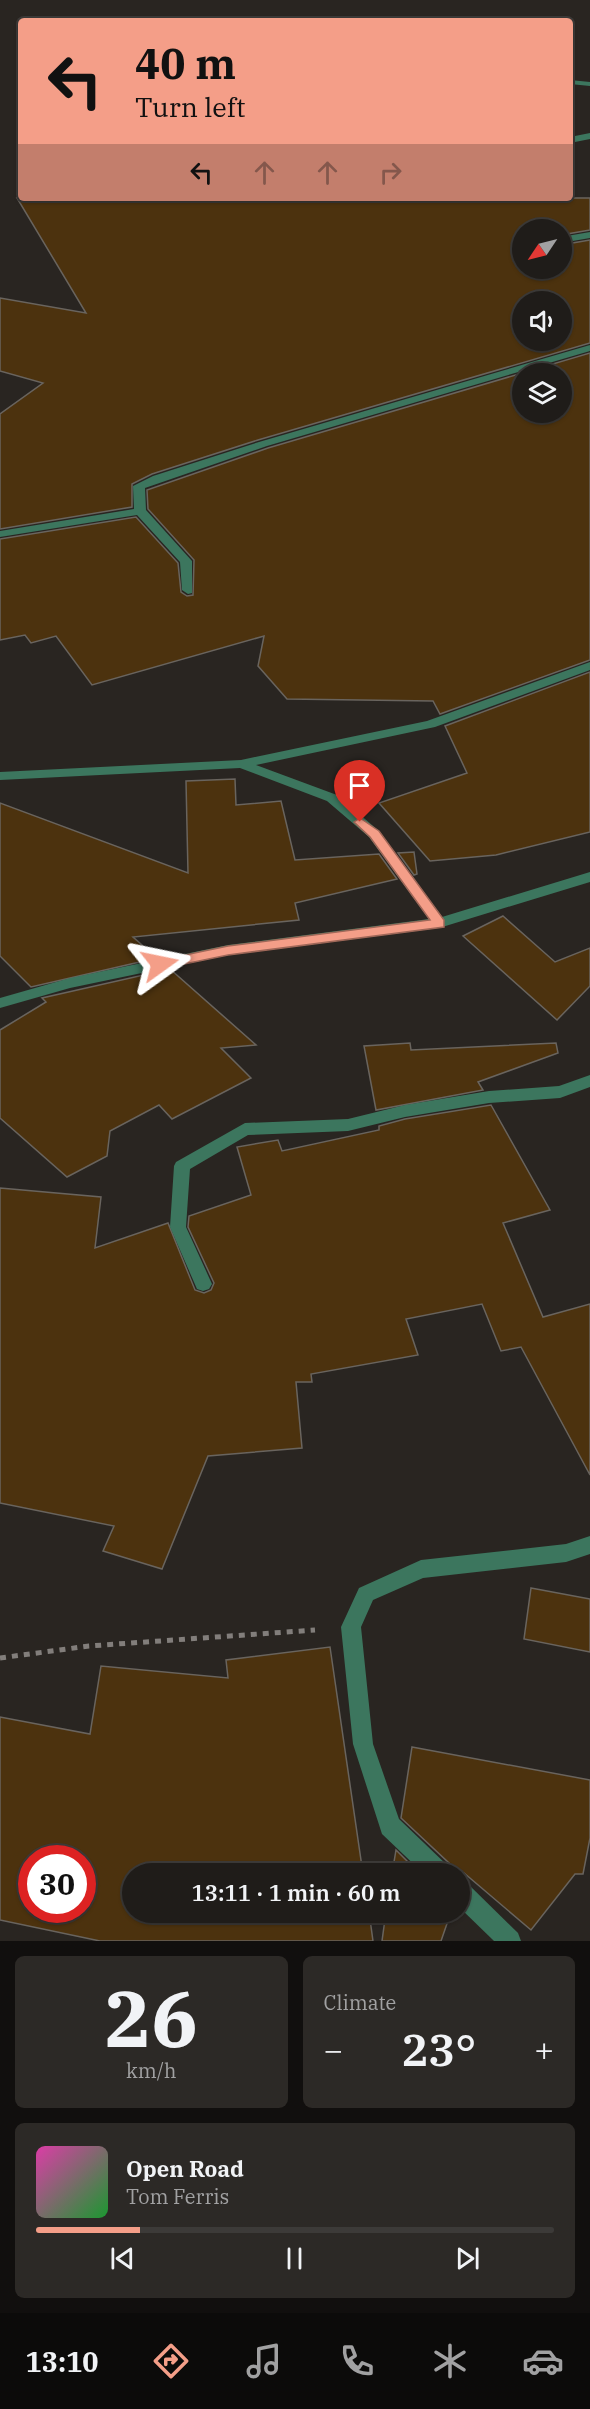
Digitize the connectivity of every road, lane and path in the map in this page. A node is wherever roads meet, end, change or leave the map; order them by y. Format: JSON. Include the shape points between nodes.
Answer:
{"nodes":[{"id":1,"x":573,"y":82,"type":"edge"},
{"id":2,"x":590,"y":84,"type":"edge"},
{"id":3,"x":590,"y":136,"type":"edge"},
{"id":4,"x":573,"y":139,"type":"edge"},
{"id":5,"x":590,"y":235,"type":"edge"},
{"id":6,"x":572,"y":238,"type":"edge"},
{"id":7,"x":590,"y":348,"type":"edge"},
{"id":8,"x":140,"y":511,"type":"junction"},
{"id":9,"x":0,"y":534,"type":"edge"},
{"id":10,"x":188,"y":590,"type":"dead end"},
{"id":11,"x":590,"y":666,"type":"edge"},
{"id":12,"x":241,"y":764,"type":"junction"},
{"id":13,"x":0,"y":776,"type":"edge"},
{"id":14,"x":590,"y":877,"type":"edge"},
{"id":15,"x":439,"y":923,"type":"junction"},
{"id":16,"x":0,"y":1003,"type":"edge"},
{"id":17,"x":590,"y":1081,"type":"edge"},
{"id":18,"x":203,"y":1284,"type":"dead end"},
{"id":19,"x":590,"y":1545,"type":"edge"},
{"id":20,"x":351,"y":1627,"type":"junction"},
{"id":21,"x":0,"y":1658,"type":"edge"},
{"id":22,"x":429,"y":1863,"type":"edge"},
{"id":23,"x":470,"y":1902,"type":"edge"},
{"id":24,"x":510,"y":1941,"type":"edge"}],
"edges":[{"from":1,"to":2,"type":"street"},
{"from":3,"to":4,"type":"street"},
{"from":5,"to":6,"type":"street"},
{"from":7,"to":8,"type":"street","via":[[157,478],[139,486]]},
{"from":8,"to":9,"type":"street"},
{"from":8,"to":10,"type":"street","via":[[186,561]]},
{"from":11,"to":12,"type":"street","via":[[430,724]]},
{"from":12,"to":13,"type":"street"},
{"from":12,"to":15,"type":"street","via":[[332,798],[374,834]]},
{"from":14,"to":15,"type":"street"},
{"from":15,"to":16,"type":"street","via":[[228,950],[70,983]]},
{"from":17,"to":18,"type":"street","via":[[560,1092],[489,1097],[348,1125],[245,1129],[182,1166],[178,1227]]},
{"from":19,"to":20,"type":"street","via":[[566,1553],[421,1569],[366,1594]]},
{"from":20,"to":21,"type":"path","via":[[88,1646]]},
{"from":20,"to":22,"type":"street","via":[[363,1744],[390,1826]]},
{"from":23,"to":24,"type":"street"}]}
